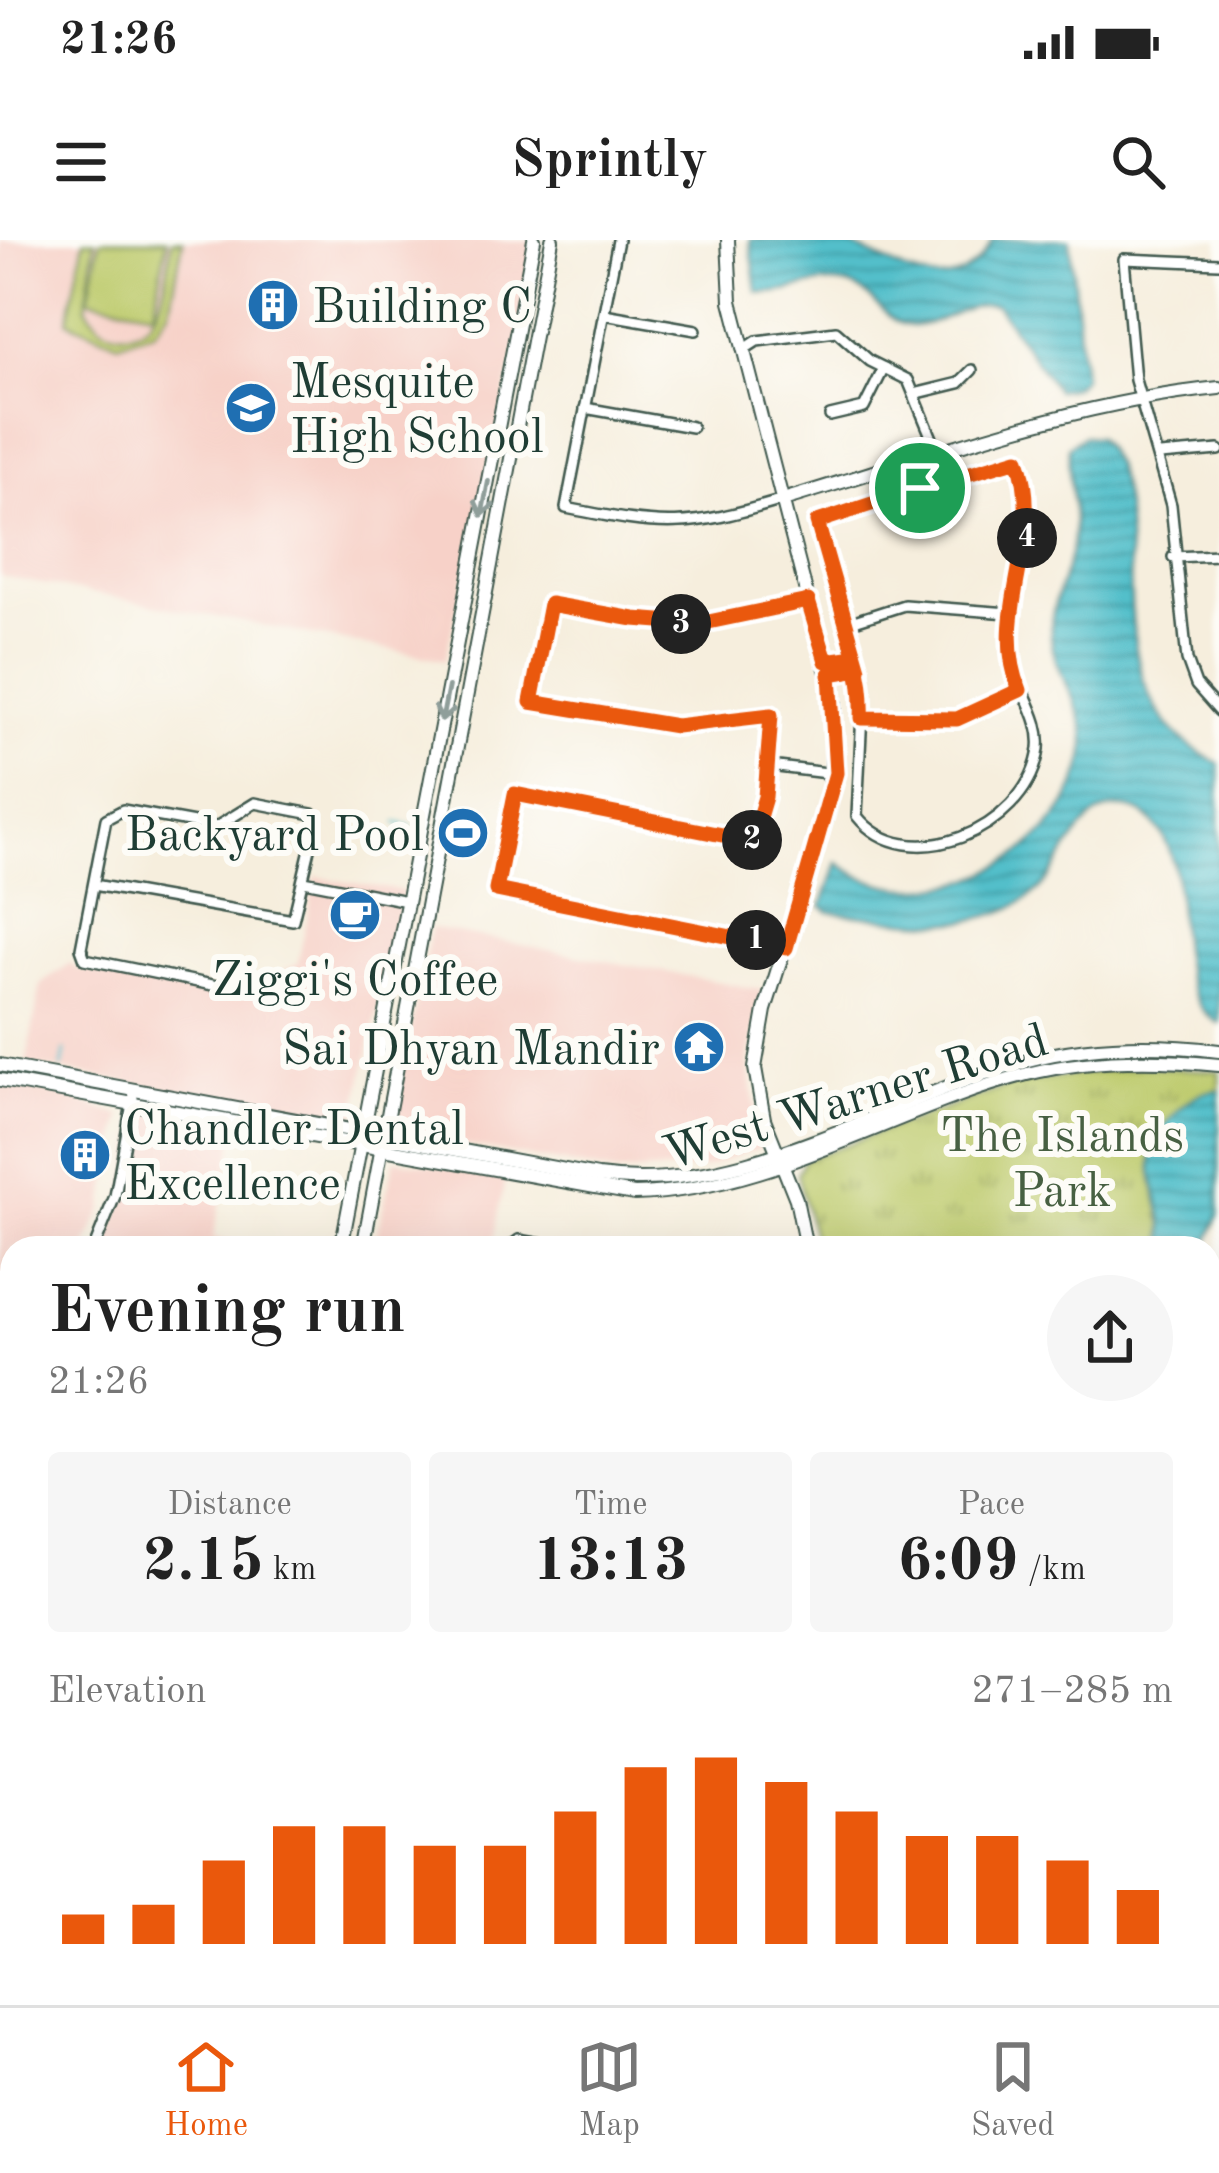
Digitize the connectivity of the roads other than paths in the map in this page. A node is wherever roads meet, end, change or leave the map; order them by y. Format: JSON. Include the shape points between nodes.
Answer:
{"nodes":[{"id":1,"x":534,"y":240,"type":"edge"},
{"id":2,"x":552,"y":240,"type":"edge"},
{"id":3,"x":618,"y":240,"type":"edge"},
{"id":4,"x":728,"y":240,"type":"edge"},
{"id":5,"x":1219,"y":263,"type":"edge"},
{"id":6,"x":604,"y":314,"type":"junction"},
{"id":7,"x":696,"y":330,"type":"dead end"},
{"id":8,"x":743,"y":350,"type":"junction"},
{"id":9,"x":884,"y":368,"type":"junction"},
{"id":10,"x":972,"y":370,"type":"dead end"},
{"id":11,"x":1219,"y":388,"type":"edge"},
{"id":12,"x":918,"y":393,"type":"junction"},
{"id":13,"x":1141,"y":396,"type":"junction"},
{"id":14,"x":585,"y":407,"type":"junction"},
{"id":15,"x":830,"y":416,"type":"dead end"},
{"id":16,"x":692,"y":427,"type":"dead end"},
{"id":17,"x":1219,"y":450,"type":"edge"},
{"id":18,"x":938,"y":453,"type":"junction"},
{"id":19,"x":1160,"y":455,"type":"junction"},
{"id":20,"x":783,"y":500,"type":"junction"},
{"id":21,"x":1219,"y":555,"type":"edge"},
{"id":22,"x":1174,"y":556,"type":"junction"},
{"id":23,"x":808,"y":601,"type":"junction"},
{"id":24,"x":1009,"y":613,"type":"junction"},
{"id":25,"x":844,"y":624,"type":"junction"},
{"id":26,"x":855,"y":657,"type":"junction"},
{"id":27,"x":828,"y":668,"type":"junction"},
{"id":28,"x":859,"y":669,"type":"junction"},
{"id":29,"x":1020,"y":690,"type":"junction"},
{"id":30,"x":1219,"y":711,"type":"edge"},
{"id":31,"x":862,"y":718,"type":"junction"},
{"id":32,"x":770,"y":766,"type":"junction"},
{"id":33,"x":836,"y":773,"type":"junction"},
{"id":34,"x":304,"y":880,"type":"junction"},
{"id":35,"x":94,"y":885,"type":"junction"},
{"id":36,"x":407,"y":901,"type":"junction"},
{"id":37,"x":427,"y":904,"type":"junction"},
{"id":38,"x":786,"y":948,"type":"junction"},
{"id":39,"x":227,"y":988,"type":"dead end"},
{"id":40,"x":386,"y":1006,"type":"junction"},
{"id":41,"x":406,"y":1015,"type":"junction"},
{"id":42,"x":1219,"y":1051,"type":"edge"},
{"id":43,"x":0,"y":1065,"type":"edge"},
{"id":44,"x":1219,"y":1065,"type":"edge"},
{"id":45,"x":0,"y":1080,"type":"edge"},
{"id":46,"x":134,"y":1097,"type":"junction"},
{"id":47,"x":372,"y":1142,"type":"junction"},
{"id":48,"x":778,"y":1157,"type":"junction"},
{"id":49,"x":99,"y":1236,"type":"edge"},
{"id":50,"x":345,"y":1236,"type":"edge"},
{"id":51,"x":364,"y":1236,"type":"edge"},
{"id":52,"x":804,"y":1236,"type":"edge"}],
"edges":[{"from":1,"to":36,"type":"main road","one_way":true},
{"from":2,"to":37,"type":"main road"},
{"from":3,"to":6,"type":"street"},
{"from":4,"to":8,"type":"main road"},
{"from":5,"to":13,"type":"street","via":[[1124,260]]},
{"from":6,"to":7,"type":"street"},
{"from":6,"to":14,"type":"street"},
{"from":8,"to":9,"type":"street","via":[[836,332]]},
{"from":8,"to":20,"type":"main road"},
{"from":9,"to":12,"type":"street"},
{"from":9,"to":15,"type":"street","via":[[864,408]]},
{"from":10,"to":12,"type":"street","via":[[958,383]]},
{"from":11,"to":13,"type":"main road"},
{"from":12,"to":18,"type":"street"},
{"from":13,"to":18,"type":"main road"},
{"from":13,"to":19,"type":"street"},
{"from":14,"to":16,"type":"street"},
{"from":14,"to":20,"type":"street","via":[[566,508],[686,526]]},
{"from":17,"to":19,"type":"street"},
{"from":18,"to":20,"type":"main road"},
{"from":19,"to":22,"type":"street"},
{"from":20,"to":23,"type":"main road"},
{"from":21,"to":22,"type":"street"},
{"from":22,"to":30,"type":"street","via":[[1187,660]]},
{"from":23,"to":27,"type":"main road"},
{"from":23,"to":32,"type":"street","via":[[699,624],[550,604],[531,702],[676,726],[771,715]]},
{"from":24,"to":25,"type":"street","via":[[904,605]]},
{"from":24,"to":25,"type":"street","via":[[1027,541],[1018,459],[817,522]]},
{"from":24,"to":29,"type":"street"},
{"from":25,"to":26,"type":"street"},
{"from":26,"to":27,"type":"street"},
{"from":26,"to":28,"type":"street"},
{"from":27,"to":28,"type":"street"},
{"from":27,"to":33,"type":"main road"},
{"from":28,"to":31,"type":"street"},
{"from":29,"to":31,"type":"street","via":[[957,719]]},
{"from":29,"to":31,"type":"street","via":[[1040,747],[1036,764],[985,828],[929,845],[881,839],[856,816]]},
{"from":32,"to":33,"type":"street"},
{"from":32,"to":38,"type":"street","via":[[752,841],[515,794],[496,890]]},
{"from":33,"to":38,"type":"main road"},
{"from":34,"to":35,"type":"street","via":[[293,920]]},
{"from":34,"to":35,"type":"street","via":[[316,824],[307,812],[260,803],[215,827],[124,810],[106,819]]},
{"from":34,"to":36,"type":"street"},
{"from":35,"to":39,"type":"street","via":[[81,948],[92,963]]},
{"from":36,"to":37,"type":"main road"},
{"from":36,"to":40,"type":"main road"},
{"from":37,"to":41,"type":"main road"},
{"from":38,"to":48,"type":"main road","via":[[755,1068]]},
{"from":40,"to":41,"type":"main road"},
{"from":40,"to":47,"type":"main road"},
{"from":41,"to":47,"type":"main road"},
{"from":42,"to":48,"type":"main road","name":"West Warner Road","via":[[1114,1047],[1029,1060]]},
{"from":43,"to":46,"type":"main road"},
{"from":44,"to":48,"type":"main road","name":"West Warner Road","via":[[1119,1061],[1032,1073]]},
{"from":45,"to":46,"type":"main road"},
{"from":46,"to":47,"type":"main road","name":"West Warner Road"},
{"from":46,"to":49,"type":"street"},
{"from":47,"to":48,"type":"main road","name":"West Warner Road","via":[[597,1183],[692,1190]]},
{"from":47,"to":50,"type":"main road"},
{"from":47,"to":51,"type":"main road"},
{"from":48,"to":52,"type":"main road"}]}
